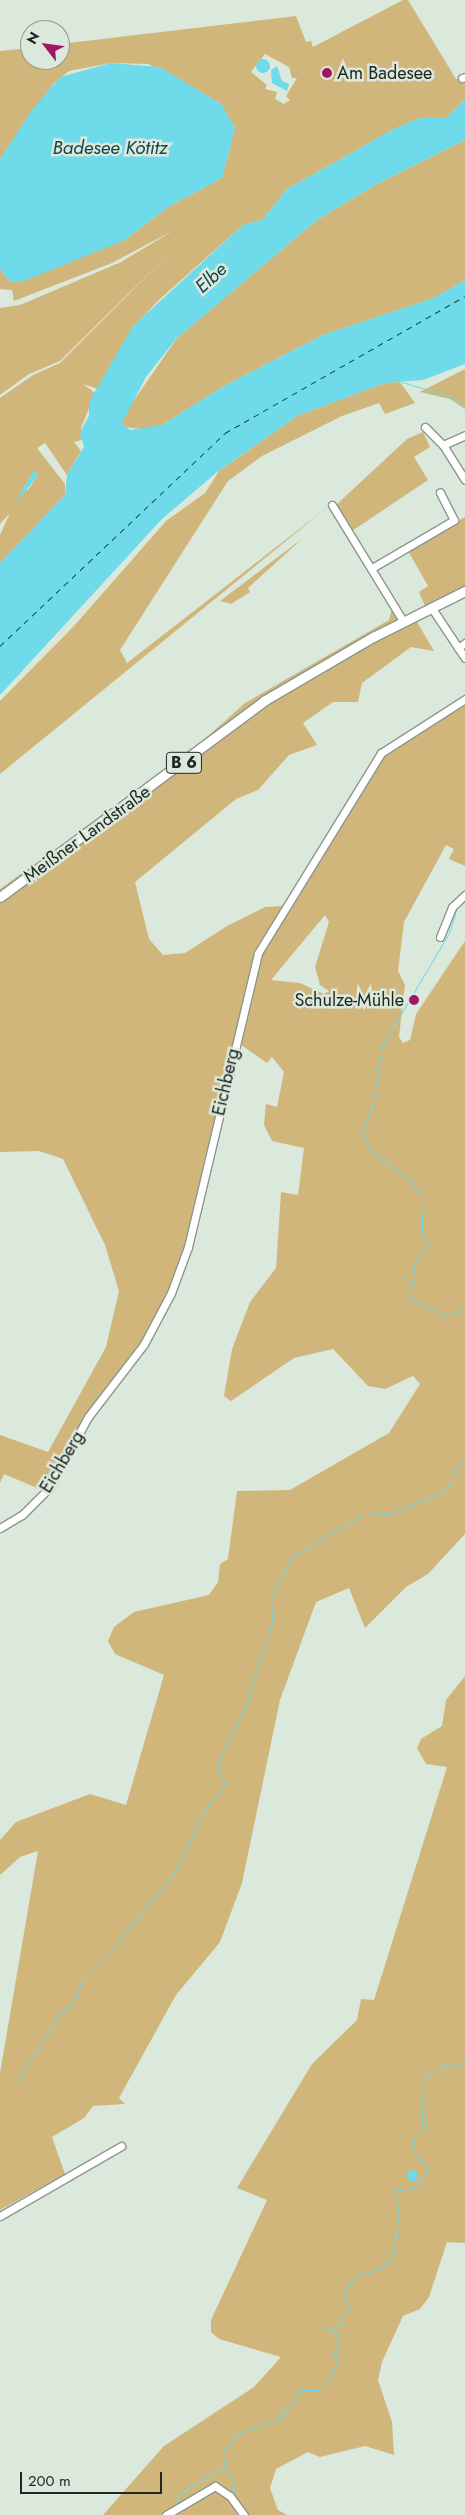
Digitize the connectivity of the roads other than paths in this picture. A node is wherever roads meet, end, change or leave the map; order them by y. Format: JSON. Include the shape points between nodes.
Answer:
{"nodes":[{"id":1,"x":426,"y":427,"type":"dead end"},
{"id":2,"x":465,"y":435,"type":"edge"},
{"id":3,"x":443,"y":445,"type":"junction"},
{"id":4,"x":465,"y":480,"type":"edge"},
{"id":5,"x":440,"y":492,"type":"dead end"},
{"id":6,"x":332,"y":505,"type":"dead end"},
{"id":7,"x":372,"y":568,"type":"junction"},
{"id":8,"x":465,"y":591,"type":"edge"},
{"id":9,"x":431,"y":607,"type":"junction"},
{"id":10,"x":403,"y":621,"type":"junction"},
{"id":11,"x":465,"y":643,"type":"edge"},
{"id":12,"x":458,"y":648,"type":"junction"},
{"id":13,"x":465,"y":658,"type":"edge"},
{"id":14,"x":465,"y":699,"type":"edge"},
{"id":15,"x":465,"y":894,"type":"edge"},
{"id":16,"x":0,"y":897,"type":"edge"},
{"id":17,"x":440,"y":937,"type":"dead end"},
{"id":18,"x":0,"y":1528,"type":"edge"},
{"id":19,"x":122,"y":2146,"type":"dead end"},
{"id":20,"x":0,"y":2216,"type":"edge"},
{"id":21,"x":170,"y":2512,"type":"edge"},
{"id":22,"x":244,"y":2515,"type":"edge"}],
"edges":[{"from":1,"to":3,"type":"street"},
{"from":2,"to":3,"type":"street"},
{"from":3,"to":4,"type":"street"},
{"from":5,"to":7,"type":"street","via":[[454,520]]},
{"from":6,"to":7,"type":"street"},
{"from":7,"to":10,"type":"street"},
{"from":8,"to":9,"type":"main road","number":"B 6"},
{"from":9,"to":10,"type":"main road","number":"B 6"},
{"from":9,"to":12,"type":"street"},
{"from":10,"to":16,"type":"main road","name":"Meißner Landstraße","number":"B 6","via":[[265,700]]},
{"from":11,"to":12,"type":"street"},
{"from":12,"to":13,"type":"street"},
{"from":14,"to":18,"type":"street","name":"Eichberg","via":[[381,753],[258,952],[178,1276],[144,1344],[88,1417],[37,1503]]},
{"from":15,"to":17,"type":"street","via":[[452,907]]},
{"from":19,"to":20,"type":"street"},
{"from":21,"to":22,"type":"street","via":[[215,2486],[230,2496]]}]}
